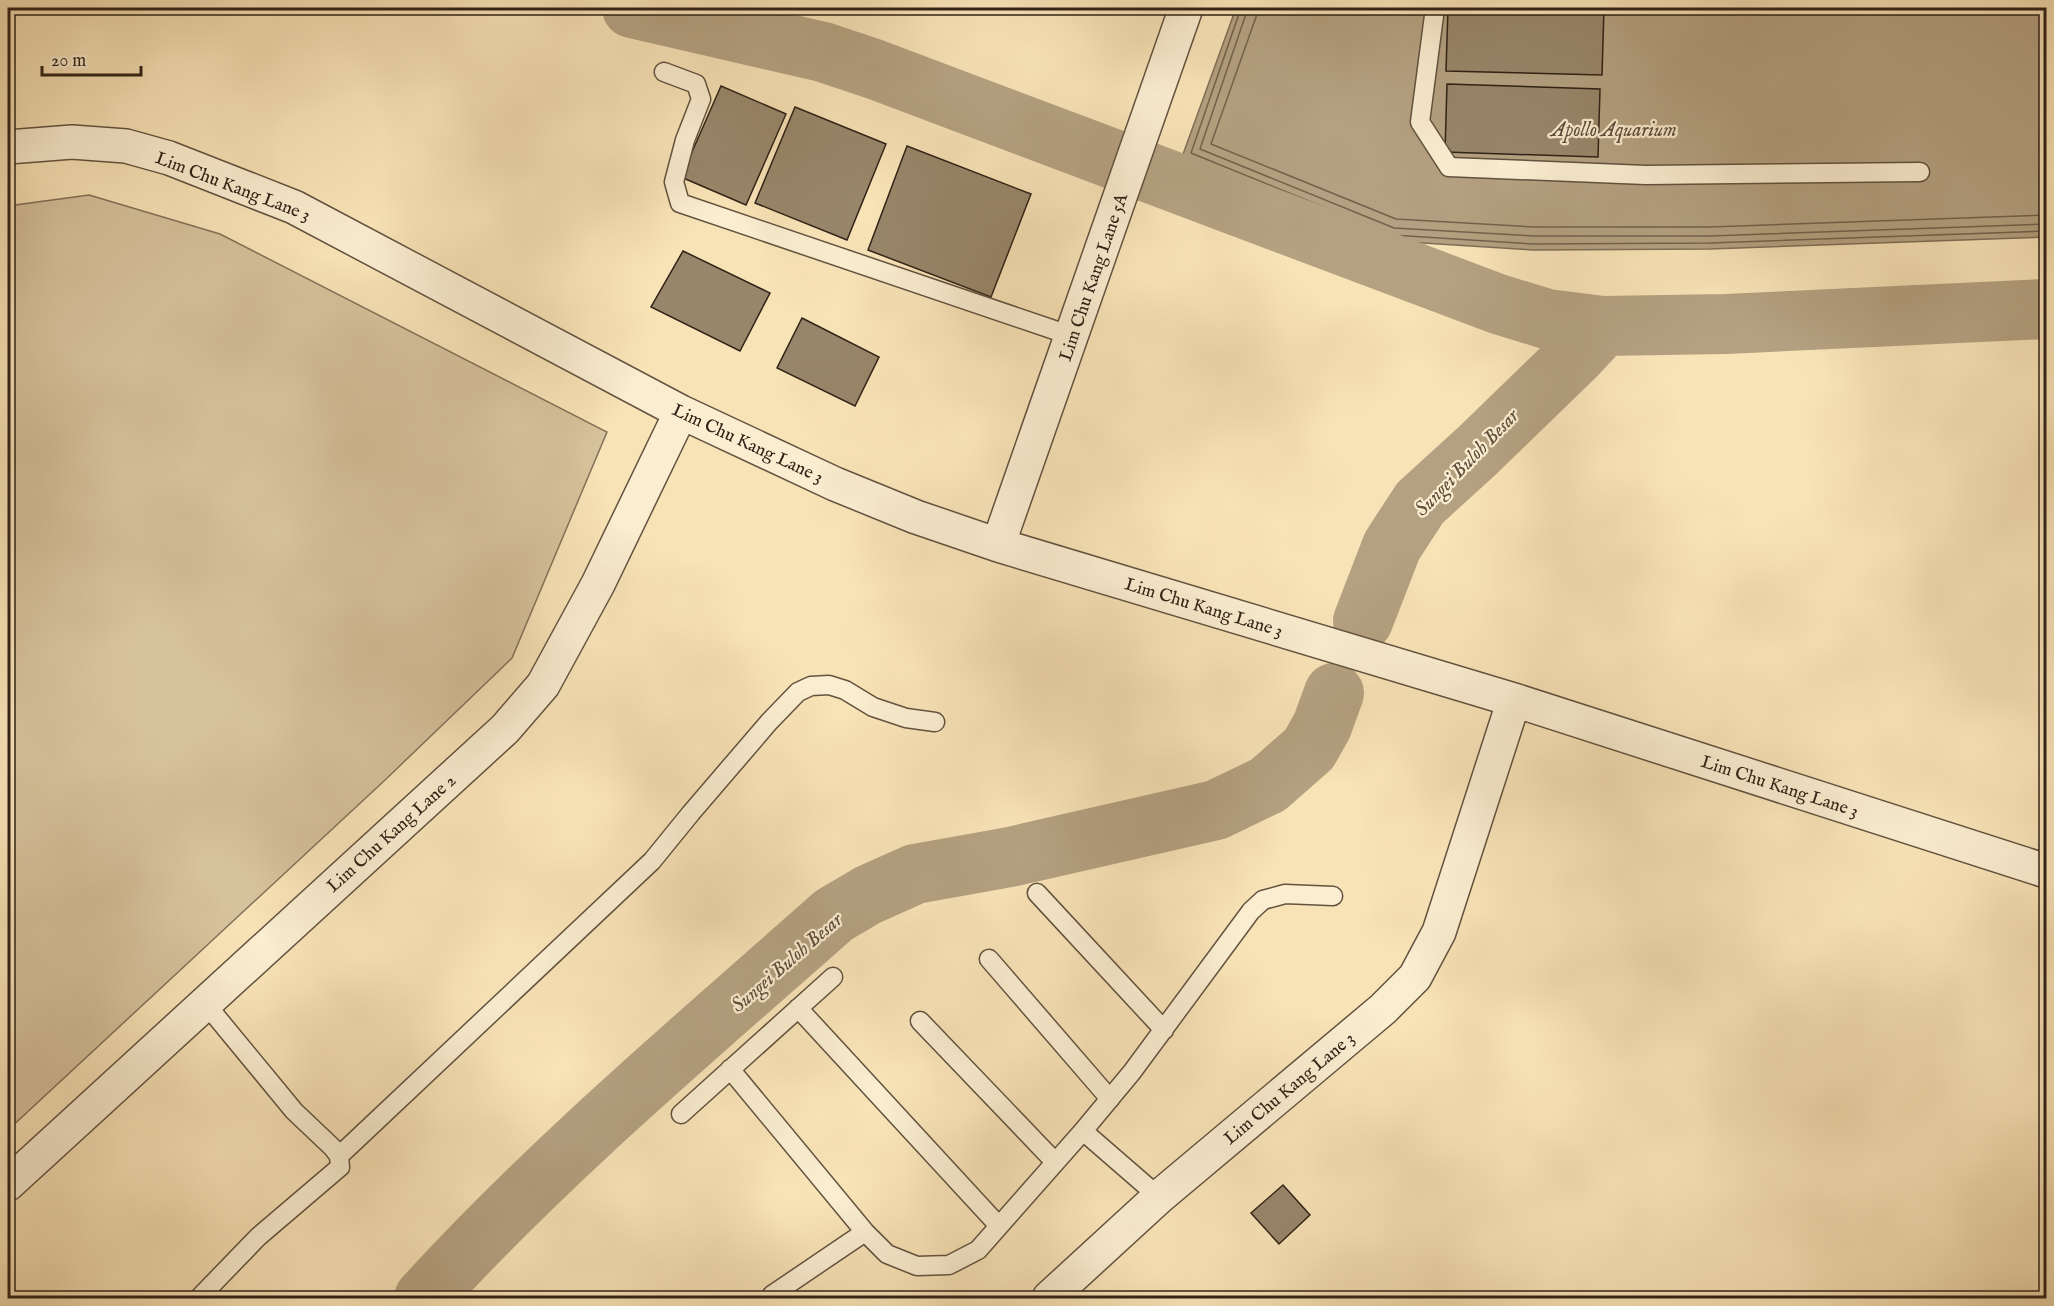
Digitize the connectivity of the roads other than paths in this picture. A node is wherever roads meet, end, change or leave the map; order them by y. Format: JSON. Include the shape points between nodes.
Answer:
{"nodes":[{"id":1,"x":1186,"y":8,"type":"edge"},
{"id":2,"x":1435,"y":8,"type":"edge"},
{"id":3,"x":664,"y":72,"type":"dead end"},
{"id":4,"x":8,"y":147,"type":"edge"},
{"id":5,"x":1920,"y":172,"type":"dead end"},
{"id":6,"x":1072,"y":336,"type":"junction"},
{"id":7,"x":681,"y":412,"type":"junction"},
{"id":8,"x":998,"y":545,"type":"junction"},
{"id":9,"x":1514,"y":700,"type":"junction"},
{"id":10,"x":935,"y":722,"type":"dead end"},
{"id":11,"x":2046,"y":871,"type":"edge"},
{"id":12,"x":1037,"y":893,"type":"dead end"},
{"id":13,"x":1333,"y":896,"type":"dead end"},
{"id":14,"x":989,"y":959,"type":"dead end"},
{"id":15,"x":833,"y":977,"type":"dead end"},
{"id":16,"x":205,"y":1003,"type":"junction"},
{"id":17,"x":798,"y":1008,"type":"junction"},
{"id":18,"x":920,"y":1021,"type":"dead end"},
{"id":19,"x":1164,"y":1030,"type":"junction"},
{"id":20,"x":730,"y":1069,"type":"junction"},
{"id":21,"x":1110,"y":1099,"type":"junction"},
{"id":22,"x":681,"y":1114,"type":"dead end"},
{"id":23,"x":1083,"y":1131,"type":"junction"},
{"id":24,"x":339,"y":1156,"type":"junction"},
{"id":25,"x":1055,"y":1162,"type":"junction"},
{"id":26,"x":8,"y":1184,"type":"edge"},
{"id":27,"x":1159,"y":1197,"type":"junction"},
{"id":28,"x":999,"y":1226,"type":"junction"},
{"id":29,"x":865,"y":1232,"type":"junction"},
{"id":30,"x":772,"y":1295,"type":"dead end"},
{"id":31,"x":199,"y":1299,"type":"edge"},
{"id":32,"x":1049,"y":1299,"type":"edge"}],
"edges":[{"from":1,"to":6,"type":"street","name":"Lim Chu Kang Lane 5A"},
{"from":2,"to":5,"type":"lane","via":[[1420,122],[1449,167],[1646,176]]},
{"from":3,"to":6,"type":"lane","via":[[696,84],[701,99],[674,182],[680,203]]},
{"from":4,"to":7,"type":"street","name":"Lim Chu Kang Lane 3","via":[[72,142],[126,146],[169,158],[294,207]]},
{"from":6,"to":8,"type":"street","name":"Lim Chu Kang Lane 5A"},
{"from":7,"to":8,"type":"street","name":"Lim Chu Kang Lane 3","via":[[835,484]]},
{"from":7,"to":16,"type":"street","name":"Lim Chu Kang Lane 2","via":[[598,584],[543,685],[506,729]]},
{"from":8,"to":9,"type":"street","name":"Lim Chu Kang Lane 3"},
{"from":9,"to":11,"type":"street","name":"Lim Chu Kang Lane 3"},
{"from":9,"to":27,"type":"street","name":"Lim Chu Kang Lane 3","via":[[1439,932],[1415,977],[1383,1009]]},
{"from":10,"to":24,"type":"lane","via":[[873,707],[829,685],[798,692],[652,861]]},
{"from":12,"to":19,"type":"lane"},
{"from":13,"to":19,"type":"lane","via":[[1285,894],[1263,900]]},
{"from":14,"to":21,"type":"lane"},
{"from":15,"to":17,"type":"lane"},
{"from":16,"to":24,"type":"lane","via":[[294,1111]]},
{"from":16,"to":26,"type":"street","name":"Lim Chu Kang Lane 2"},
{"from":17,"to":20,"type":"lane"},
{"from":17,"to":28,"type":"lane"},
{"from":18,"to":25,"type":"lane"},
{"from":19,"to":21,"type":"lane"},
{"from":20,"to":22,"type":"lane"},
{"from":20,"to":29,"type":"lane"},
{"from":21,"to":23,"type":"lane"},
{"from":23,"to":25,"type":"lane"},
{"from":23,"to":27,"type":"lane"},
{"from":24,"to":31,"type":"lane","via":[[340,1167],[258,1237]]},
{"from":25,"to":28,"type":"lane"},
{"from":27,"to":32,"type":"street","name":"Lim Chu Kang Lane 3"},
{"from":28,"to":29,"type":"lane","via":[[978,1250],[949,1265],[917,1266],[887,1254]]},
{"from":29,"to":30,"type":"lane"}]}
